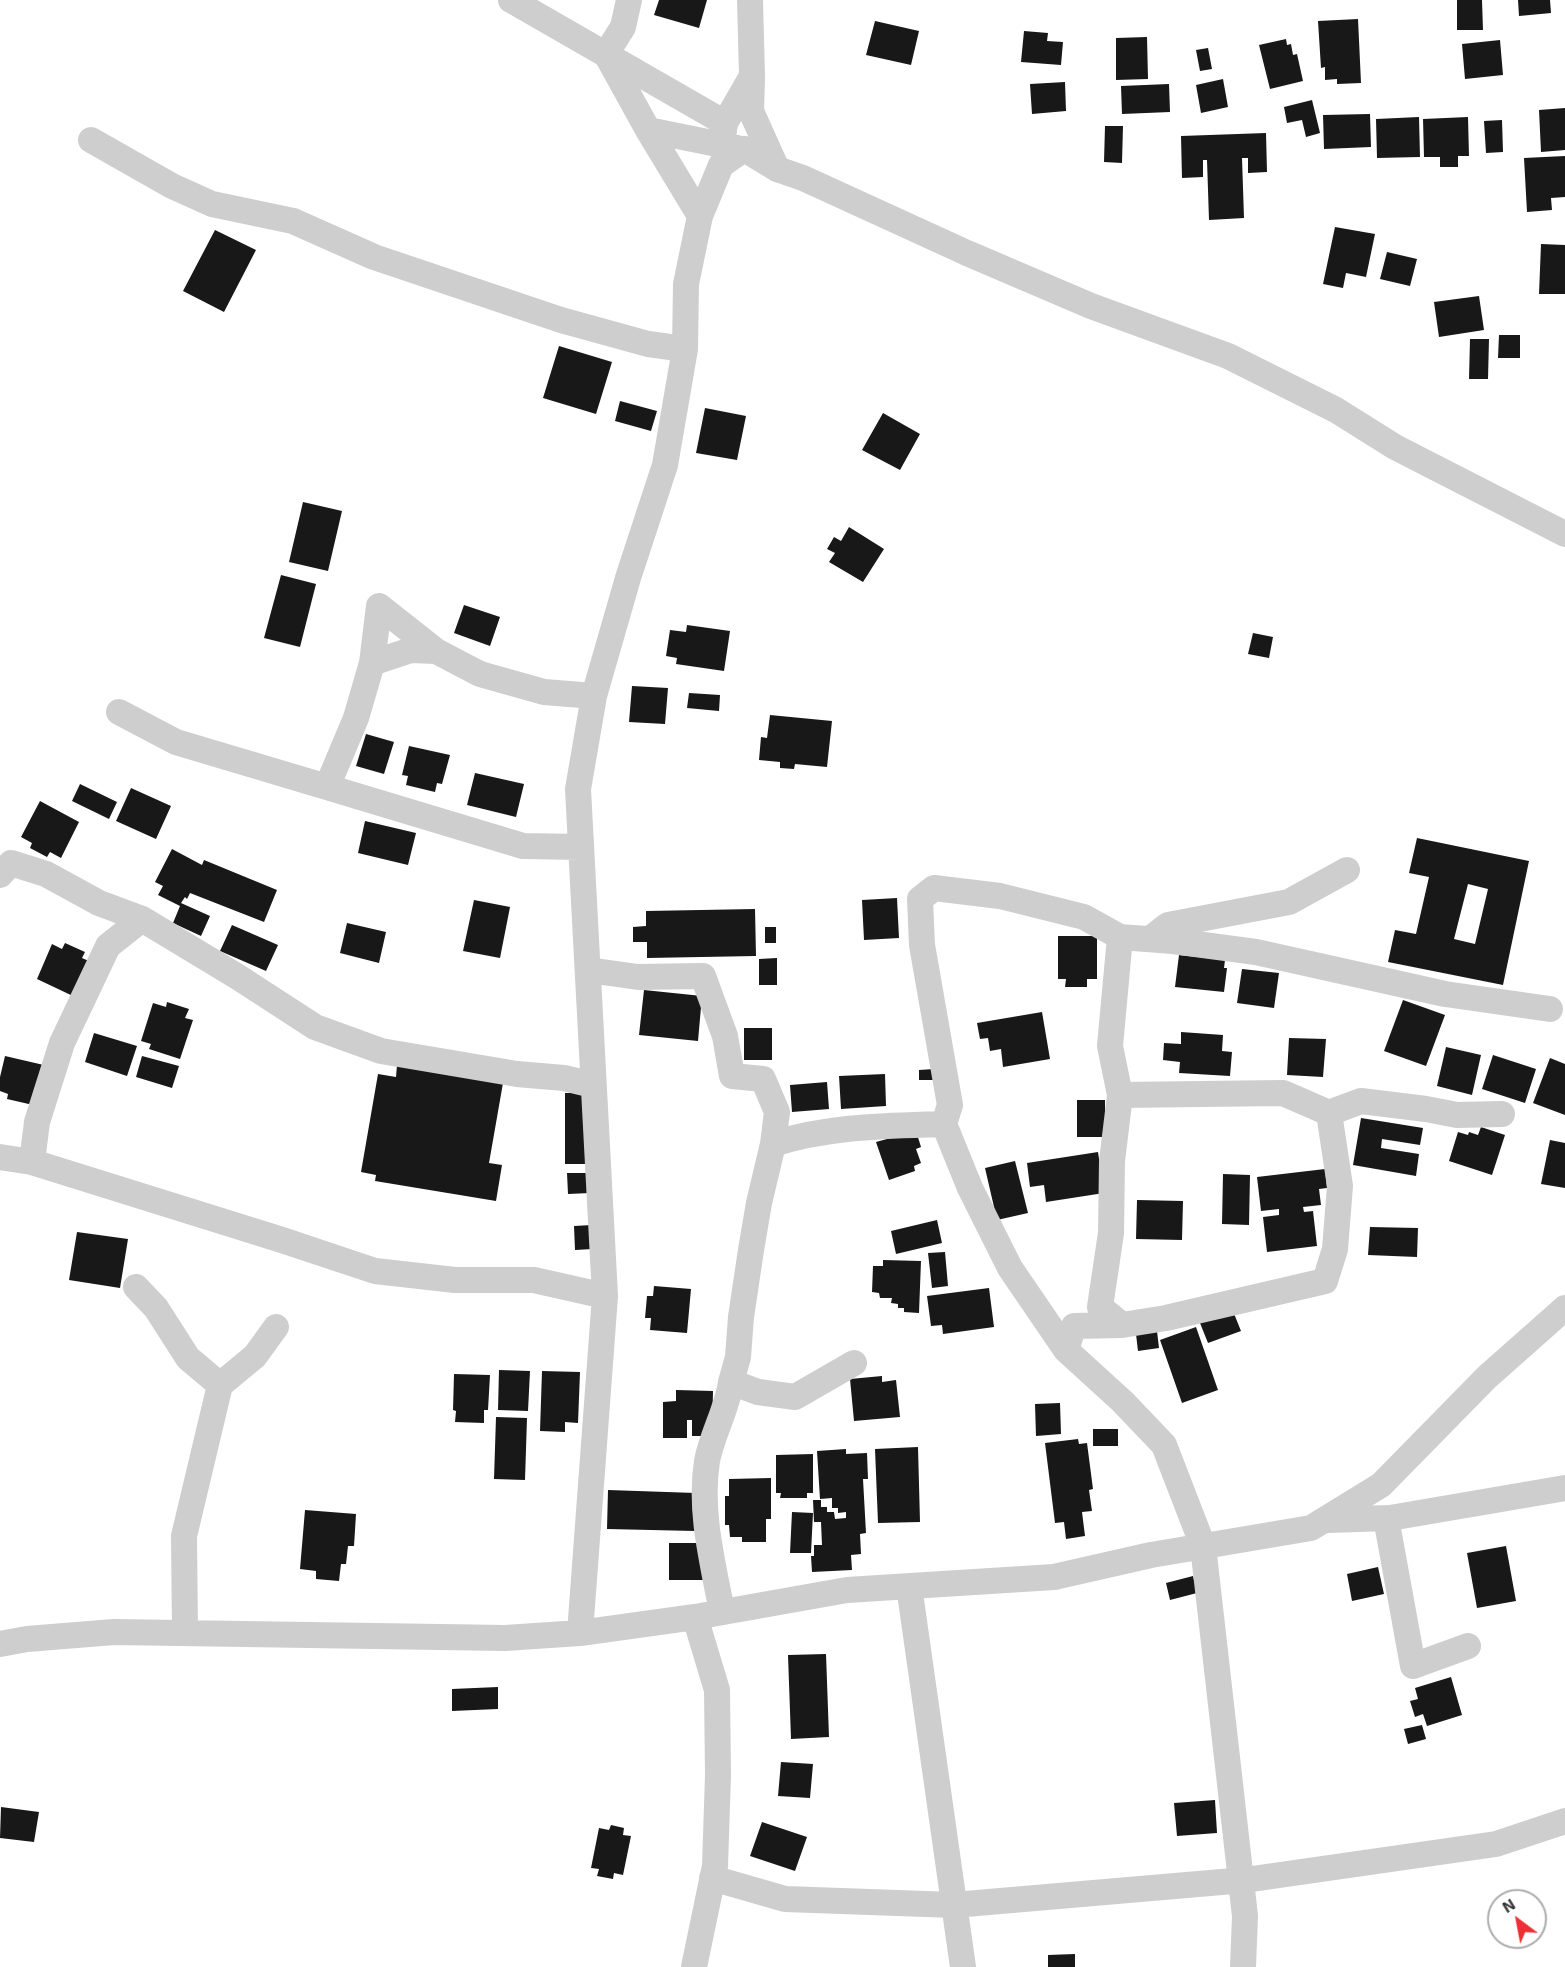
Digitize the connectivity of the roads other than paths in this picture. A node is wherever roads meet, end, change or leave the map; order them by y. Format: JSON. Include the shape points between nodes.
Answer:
{"nodes":[{"id":1,"x":629,"y":0,"type":"edge"},
{"id":2,"x":750,"y":0,"type":"edge"},
{"id":3,"x":524,"y":2,"type":"edge"},
{"id":4,"x":606,"y":54,"type":"junction"},
{"id":5,"x":752,"y":76,"type":"junction"},
{"id":6,"x":648,"y":130,"type":"junction"},
{"id":7,"x":730,"y":139,"type":"junction"},
{"id":8,"x":91,"y":140,"type":"dead end"},
{"id":9,"x":777,"y":169,"type":"junction"},
{"id":10,"x":700,"y":216,"type":"junction"},
{"id":11,"x":685,"y":349,"type":"junction"},
{"id":12,"x":1565,"y":534,"type":"edge"},
{"id":13,"x":436,"y":651,"type":"junction"},
{"id":14,"x":372,"y":663,"type":"junction"},
{"id":15,"x":594,"y":696,"type":"junction"},
{"id":16,"x":119,"y":712,"type":"dead end"},
{"id":17,"x":327,"y":787,"type":"junction"},
{"id":18,"x":581,"y":847,"type":"junction"},
{"id":19,"x":1347,"y":870,"type":"dead end"},
{"id":20,"x":0,"y":875,"type":"edge"},
{"id":21,"x":142,"y":919,"type":"junction"},
{"id":22,"x":1120,"y":937,"type":"junction"},
{"id":23,"x":1150,"y":939,"type":"junction"},
{"id":24,"x":588,"y":970,"type":"junction"},
{"id":25,"x":1550,"y":1009,"type":"dead end"},
{"id":26,"x":593,"y":1085,"type":"junction"},
{"id":27,"x":1120,"y":1095,"type":"junction"},
{"id":28,"x":1329,"y":1113,"type":"junction"},
{"id":29,"x":1502,"y":1114,"type":"dead end"},
{"id":30,"x":944,"y":1124,"type":"junction"},
{"id":31,"x":773,"y":1144,"type":"junction"},
{"id":32,"x":0,"y":1157,"type":"edge"},
{"id":33,"x":32,"y":1162,"type":"junction"},
{"id":34,"x":136,"y":1287,"type":"dead end"},
{"id":35,"x":605,"y":1296,"type":"junction"},
{"id":36,"x":1565,"y":1308,"type":"edge"},
{"id":37,"x":1122,"y":1325,"type":"junction"},
{"id":38,"x":276,"y":1327,"type":"dead end"},
{"id":39,"x":1066,"y":1350,"type":"junction"},
{"id":40,"x":854,"y":1363,"type":"dead end"},
{"id":41,"x":731,"y":1382,"type":"junction"},
{"id":42,"x":220,"y":1385,"type":"junction"},
{"id":43,"x":1565,"y":1488,"type":"edge"},
{"id":44,"x":1386,"y":1518,"type":"junction"},
{"id":45,"x":1328,"y":1520,"type":"junction"},
{"id":46,"x":1203,"y":1546,"type":"junction"},
{"id":47,"x":909,"y":1586,"type":"junction"},
{"id":48,"x":722,"y":1612,"type":"junction"},
{"id":49,"x":695,"y":1617,"type":"junction"},
{"id":50,"x":185,"y":1632,"type":"junction"},
{"id":51,"x":580,"y":1633,"type":"junction"},
{"id":52,"x":0,"y":1644,"type":"edge"},
{"id":53,"x":1468,"y":1646,"type":"dead end"},
{"id":54,"x":1565,"y":1821,"type":"edge"},
{"id":55,"x":712,"y":1878,"type":"junction"},
{"id":56,"x":1241,"y":1881,"type":"junction"},
{"id":57,"x":954,"y":1905,"type":"junction"},
{"id":58,"x":694,"y":1967,"type":"edge"},
{"id":59,"x":963,"y":1967,"type":"edge"},
{"id":60,"x":1243,"y":1967,"type":"edge"}],
"edges":[{"from":1,"to":4,"type":"street","via":[[623,27]]},
{"from":2,"to":5,"type":"street"},
{"from":3,"to":4,"type":"street"},
{"from":4,"to":6,"type":"street"},
{"from":4,"to":7,"type":"street"},
{"from":5,"to":7,"type":"street"},
{"from":5,"to":9,"type":"street","via":[[751,111]]},
{"from":6,"to":7,"type":"street"},
{"from":6,"to":10,"type":"street"},
{"from":7,"to":9,"type":"street"},
{"from":7,"to":10,"type":"street"},
{"from":8,"to":11,"type":"street","via":[[212,204],[293,221],[374,257],[561,320],[648,344]]},
{"from":9,"to":12,"type":"street","via":[[1091,306],[1228,356]]},
{"from":10,"to":11,"type":"street","via":[[686,284]]},
{"from":11,"to":15,"type":"street","via":[[665,465]]},
{"from":13,"to":14,"type":"street","via":[[411,650]]},
{"from":13,"to":14,"type":"street","via":[[379,606]]},
{"from":13,"to":15,"type":"street","via":[[480,674],[544,692]]},
{"from":14,"to":17,"type":"street","via":[[356,718]]},
{"from":15,"to":18,"type":"street","via":[[578,789]]},
{"from":16,"to":17,"type":"street","via":[[176,742]]},
{"from":17,"to":18,"type":"street","via":[[523,846]]},
{"from":18,"to":24,"type":"street"},
{"from":19,"to":23,"type":"street","via":[[1289,902],[1168,925]]},
{"from":20,"to":21,"type":"street","via":[[11,863],[46,874],[99,903]]},
{"from":21,"to":26,"type":"street","via":[[315,1027],[381,1051]]},
{"from":21,"to":33,"type":"street","via":[[108,946],[63,1043],[37,1122]]},
{"from":22,"to":23,"type":"street"},
{"from":22,"to":27,"type":"street","via":[[1110,1046]]},
{"from":22,"to":30,"type":"street","via":[[1084,917],[1000,896],[934,888],[920,899],[922,945],[950,1105]]},
{"from":23,"to":25,"type":"street","via":[[1256,952],[1445,994]]},
{"from":24,"to":26,"type":"street"},
{"from":24,"to":31,"type":"street","via":[[638,977],[703,976],[725,1036],[732,1076],[763,1079],[777,1112]]},
{"from":26,"to":35,"type":"street"},
{"from":27,"to":28,"type":"street","via":[[1283,1093]]},
{"from":27,"to":37,"type":"street","via":[[1112,1161],[1111,1233],[1100,1308]]},
{"from":28,"to":29,"type":"street","via":[[1361,1101],[1457,1115]]},
{"from":28,"to":37,"type":"street","via":[[1340,1186],[1335,1248],[1325,1281]]},
{"from":30,"to":31,"type":"street","via":[[859,1126],[801,1135]]},
{"from":30,"to":39,"type":"street","via":[[970,1188],[1010,1268]]},
{"from":31,"to":41,"type":"street","via":[[759,1203],[738,1357]]},
{"from":32,"to":33,"type":"street"},
{"from":33,"to":35,"type":"street","via":[[375,1271],[455,1280],[534,1280]]},
{"from":34,"to":42,"type":"street","via":[[156,1308],[188,1358]]},
{"from":35,"to":51,"type":"street"},
{"from":36,"to":45,"type":"street","via":[[1487,1377],[1382,1485]]},
{"from":37,"to":39,"type":"street","via":[[1074,1326]]},
{"from":38,"to":42,"type":"street","via":[[255,1356]]},
{"from":39,"to":46,"type":"street","via":[[1164,1445]]},
{"from":40,"to":41,"type":"street","via":[[795,1397],[758,1392]]},
{"from":41,"to":48,"type":"street","via":[[708,1459],[703,1492]]},
{"from":42,"to":50,"type":"street","via":[[184,1536]]},
{"from":43,"to":44,"type":"street"},
{"from":44,"to":45,"type":"street"},
{"from":44,"to":53,"type":"street","via":[[1413,1666]]},
{"from":45,"to":46,"type":"street","via":[[1311,1528]]},
{"from":46,"to":47,"type":"street","via":[[1054,1577]]},
{"from":46,"to":56,"type":"street"},
{"from":47,"to":48,"type":"street","via":[[847,1590]]},
{"from":47,"to":57,"type":"street"},
{"from":48,"to":49,"type":"street"},
{"from":49,"to":51,"type":"street"},
{"from":49,"to":55,"type":"street","via":[[717,1690],[718,1775]]},
{"from":50,"to":51,"type":"street","via":[[505,1638]]},
{"from":50,"to":52,"type":"street","via":[[114,1632]]},
{"from":54,"to":56,"type":"street","via":[[1496,1844]]},
{"from":55,"to":57,"type":"street","via":[[785,1899]]},
{"from":55,"to":58,"type":"street"},
{"from":56,"to":57,"type":"street"},
{"from":56,"to":60,"type":"street","via":[[1245,1916]]},
{"from":57,"to":59,"type":"street"}]}
